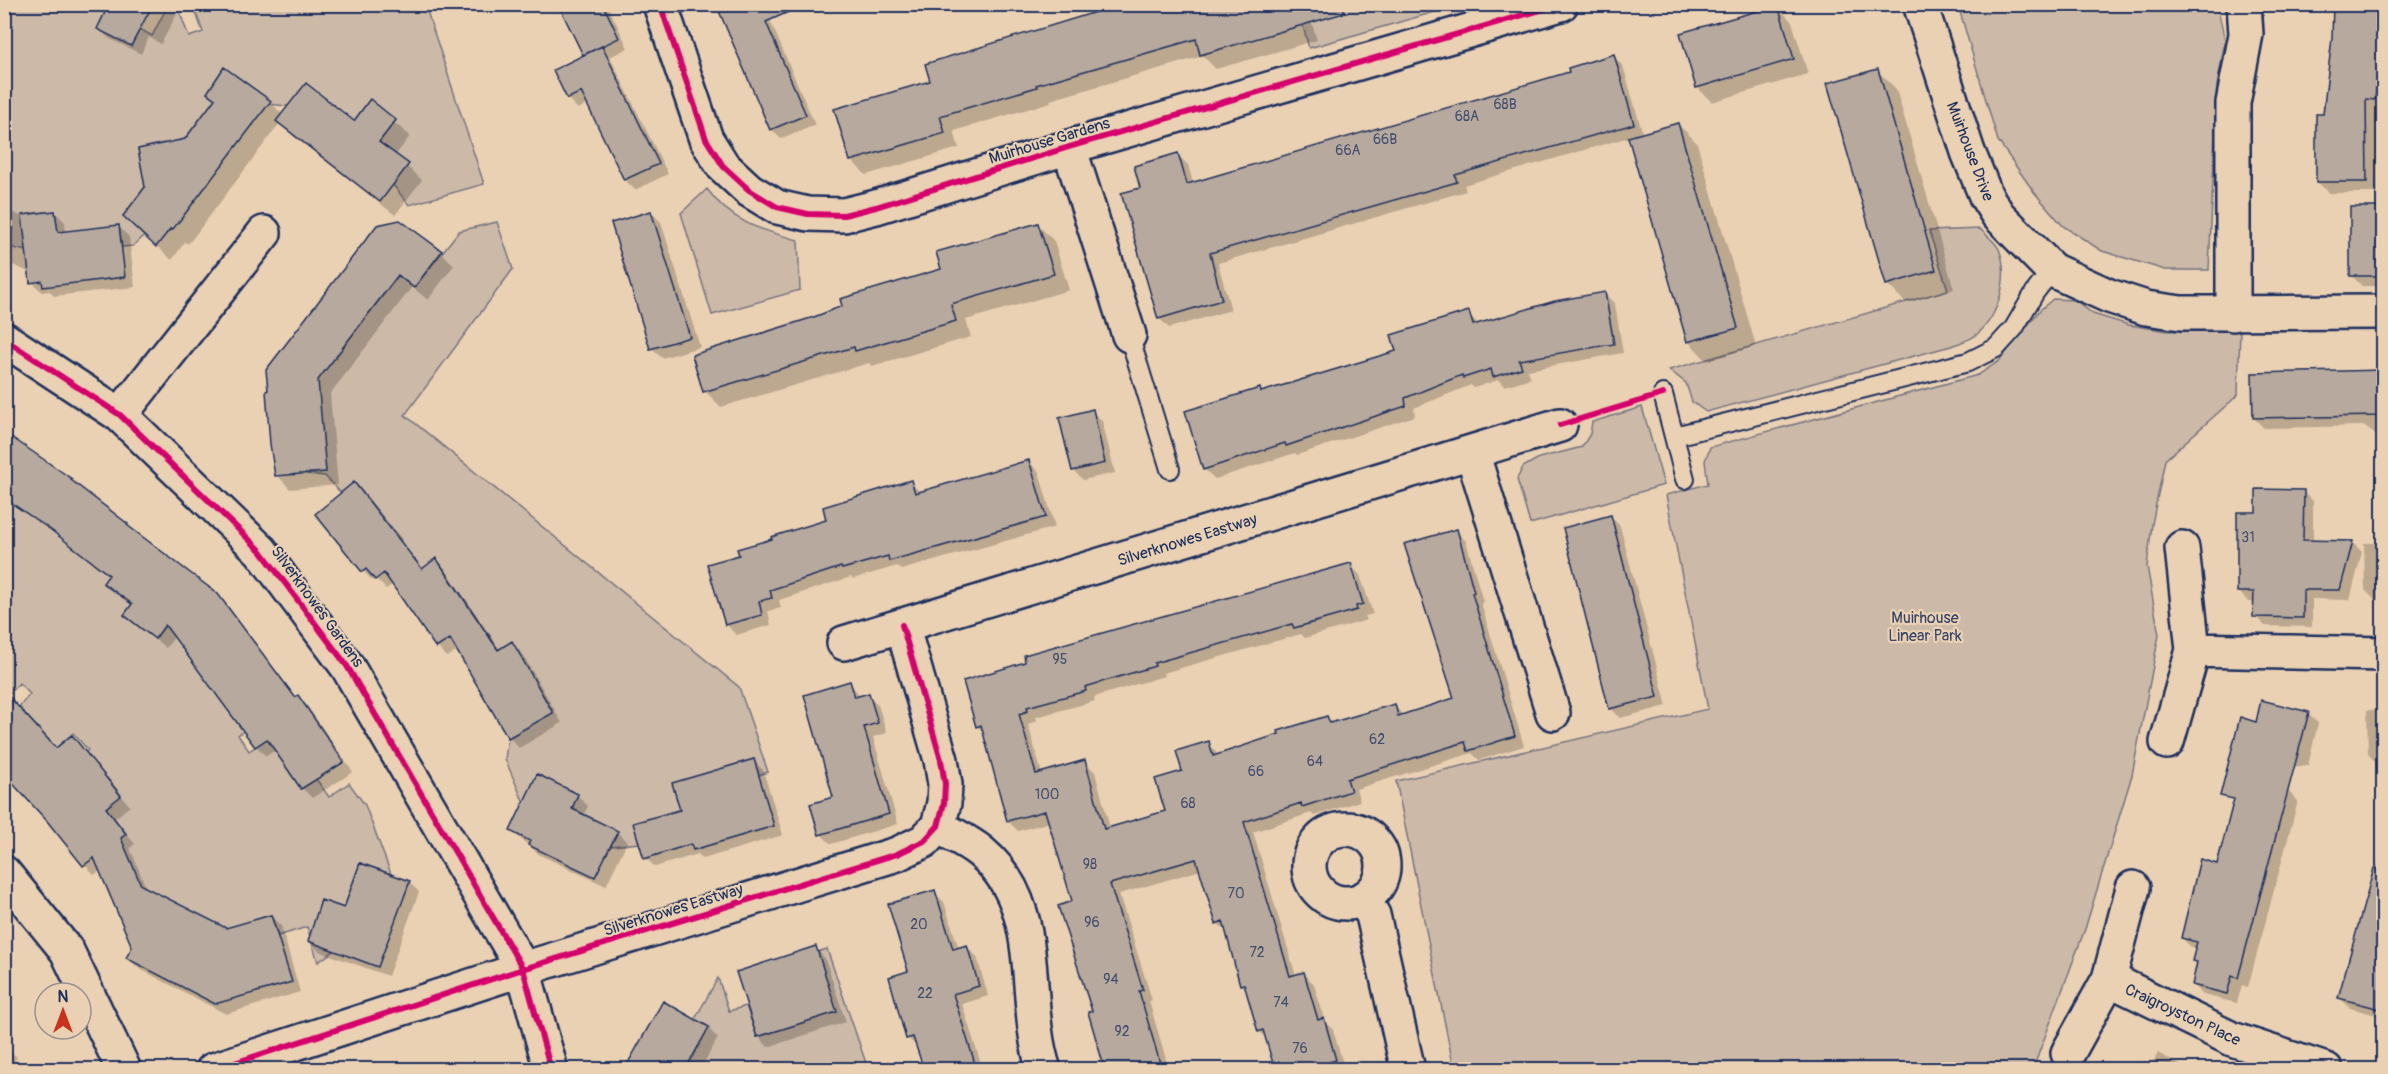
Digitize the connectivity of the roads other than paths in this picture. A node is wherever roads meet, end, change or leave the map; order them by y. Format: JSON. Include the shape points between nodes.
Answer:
{"nodes":[{"id":1,"x":660,"y":4,"type":"edge"},
{"id":2,"x":1920,"y":4,"type":"edge"},
{"id":3,"x":2244,"y":4,"type":"edge"},
{"id":4,"x":1540,"y":7,"type":"edge"},
{"id":5,"x":1069,"y":147,"type":"junction"},
{"id":6,"x":264,"y":233,"type":"dead end"},
{"id":7,"x":2052,"y":270,"type":"junction"},
{"id":8,"x":2384,"y":312,"type":"edge"},
{"id":9,"x":2233,"y":314,"type":"junction"},
{"id":10,"x":1129,"y":335,"type":"joint"},
{"id":11,"x":4,"y":339,"type":"edge"},
{"id":12,"x":1663,"y":394,"type":"dead end"},
{"id":13,"x":120,"y":415,"type":"junction"},
{"id":14,"x":1560,"y":425,"type":"dead end"},
{"id":15,"x":1675,"y":436,"type":"junction"},
{"id":16,"x":1472,"y":452,"type":"junction"},
{"id":17,"x":1170,"y":469,"type":"dead end"},
{"id":18,"x":1685,"y":479,"type":"dead end"},
{"id":19,"x":2182,"y":548,"type":"dead end"},
{"id":20,"x":902,"y":625,"type":"junction"},
{"id":21,"x":844,"y":643,"type":"dead end"},
{"id":22,"x":2193,"y":650,"type":"junction"},
{"id":23,"x":2384,"y":654,"type":"edge"},
{"id":24,"x":1553,"y":713,"type":"dead end"},
{"id":25,"x":2167,"y":742,"type":"dead end"},
{"id":26,"x":938,"y":826,"type":"junction"},
{"id":27,"x":4,"y":873,"type":"edge"},
{"id":28,"x":2133,"y":888,"type":"dead end"},
{"id":29,"x":1363,"y":899,"type":"dead end"},
{"id":30,"x":523,"y":969,"type":"junction"},
{"id":31,"x":2109,"y":980,"type":"junction"},
{"id":32,"x":2068,"y":1053,"type":"dead end"},
{"id":33,"x":124,"y":1070,"type":"edge"},
{"id":34,"x":213,"y":1070,"type":"edge"},
{"id":35,"x":551,"y":1070,"type":"edge"},
{"id":36,"x":1044,"y":1070,"type":"edge"},
{"id":37,"x":1408,"y":1070,"type":"edge"},
{"id":38,"x":2325,"y":1070,"type":"edge"}],
"edges":[{"from":1,"to":5,"type":"street","name":"Muirhouse Gardens","via":[[706,139],[723,166],[749,190],[777,207],[808,214],[844,215]]},
{"from":2,"to":7,"type":"street","name":"Muirhouse Drive","via":[[1986,196],[1998,214]]},
{"from":3,"to":9,"type":"street","via":[[2246,34],[2233,103]]},
{"from":4,"to":5,"type":"street","name":"Muirhouse Gardens"},
{"from":5,"to":10,"type":"street","name":"Muirhouse Gardens"},
{"from":6,"to":13,"type":"street"},
{"from":7,"to":9,"type":"street","name":"Muirhouse Drive","via":[[2146,308]]},
{"from":7,"to":15,"type":"lane","via":[[1996,348],[1968,362]]},
{"from":8,"to":9,"type":"street","name":"Muirhouse Drive"},
{"from":10,"to":17,"type":"lane"},
{"from":11,"to":13,"type":"street","name":"Silverknowes Gardens"},
{"from":12,"to":15,"type":"lane"},
{"from":13,"to":30,"type":"street","name":"Silverknowes Gardens","via":[[261,551],[347,666]]},
{"from":14,"to":16,"type":"street","name":"Silverknowes Eastway"},
{"from":15,"to":18,"type":"lane"},
{"from":16,"to":20,"type":"street","name":"Silverknowes Eastway"},
{"from":16,"to":24,"type":"street"},
{"from":19,"to":22,"type":"street"},
{"from":20,"to":21,"type":"street","name":"Silverknowes Eastway"},
{"from":20,"to":26,"type":"street","via":[[943,768],[944,803]]},
{"from":22,"to":23,"type":"street"},
{"from":22,"to":25,"type":"street"},
{"from":26,"to":30,"type":"street","name":"Silverknowes Eastway","via":[[924,841],[897,854]]},
{"from":26,"to":36,"type":"street","via":[[980,851],[1006,877],[1029,949],[1032,1005]]},
{"from":27,"to":33,"type":"street","via":[[67,951]]},
{"from":28,"to":31,"type":"street","name":"Craigroyston Place"},
{"from":29,"to":37,"type":"street","via":[[1373,915]]},
{"from":30,"to":34,"type":"street","name":"Silverknowes Eastway"},
{"from":30,"to":35,"type":"street","name":"Silverknowes Gardens"},
{"from":31,"to":32,"type":"street","name":"Craigroyston Place"},
{"from":31,"to":38,"type":"street","name":"Craigroyston Place","via":[[2232,1039]]}]}
